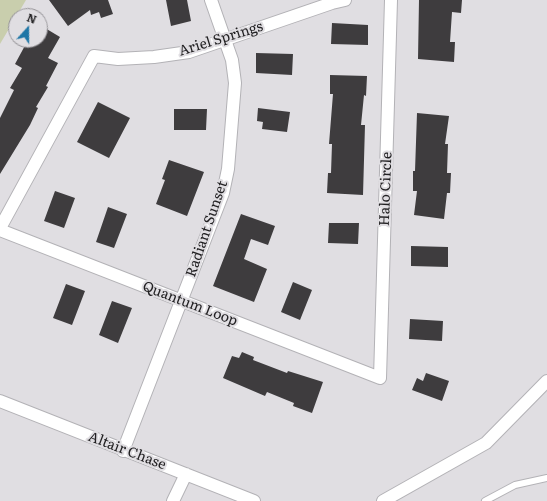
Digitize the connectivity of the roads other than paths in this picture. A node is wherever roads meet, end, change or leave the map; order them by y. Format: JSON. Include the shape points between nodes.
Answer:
{"nodes":[{"id":1,"x":211,"y":0,"type":"edge"},
{"id":2,"x":345,"y":0,"type":"edge"},
{"id":3,"x":391,"y":0,"type":"edge"},
{"id":4,"x":225,"y":40,"type":"junction"},
{"id":5,"x":0,"y":229,"type":"edge"},
{"id":6,"x":182,"y":301,"type":"junction"},
{"id":7,"x":380,"y":378,"type":"joint"},
{"id":8,"x":547,"y":381,"type":"edge"},
{"id":9,"x":0,"y":401,"type":"edge"},
{"id":10,"x":123,"y":451,"type":"junction"},
{"id":11,"x":186,"y":474,"type":"junction"},
{"id":12,"x":547,"y":478,"type":"edge"},
{"id":13,"x":173,"y":501,"type":"edge"},
{"id":14,"x":254,"y":501,"type":"edge"},
{"id":15,"x":383,"y":501,"type":"edge"},
{"id":16,"x":484,"y":501,"type":"edge"}],
"edges":[{"from":1,"to":4,"type":"street","name":"Radiant Sunset"},
{"from":2,"to":4,"type":"street","name":"Ariel Springs"},
{"from":3,"to":7,"type":"street","name":"Halo Circle"},
{"from":4,"to":5,"type":"street","name":"Ariel Springs","via":[[189,52],[154,57],[118,59],[94,56]]},
{"from":4,"to":6,"type":"street","name":"Radiant Sunset","via":[[232,60],[235,84],[228,169],[222,193]]},
{"from":5,"to":6,"type":"street","name":"Quantum Loop"},
{"from":6,"to":7,"type":"street","name":"Quantum Loop"},
{"from":6,"to":10,"type":"street","name":"Radiant Sunset"},
{"from":8,"to":15,"type":"street","via":[[486,443]]},
{"from":9,"to":10,"type":"street","name":"Altair Chase"},
{"from":10,"to":11,"type":"street","name":"Altair Chase"},
{"from":11,"to":13,"type":"street"},
{"from":11,"to":14,"type":"street","name":"Altair Chase"},
{"from":12,"to":16,"type":"lane","via":[[515,485]]}]}
